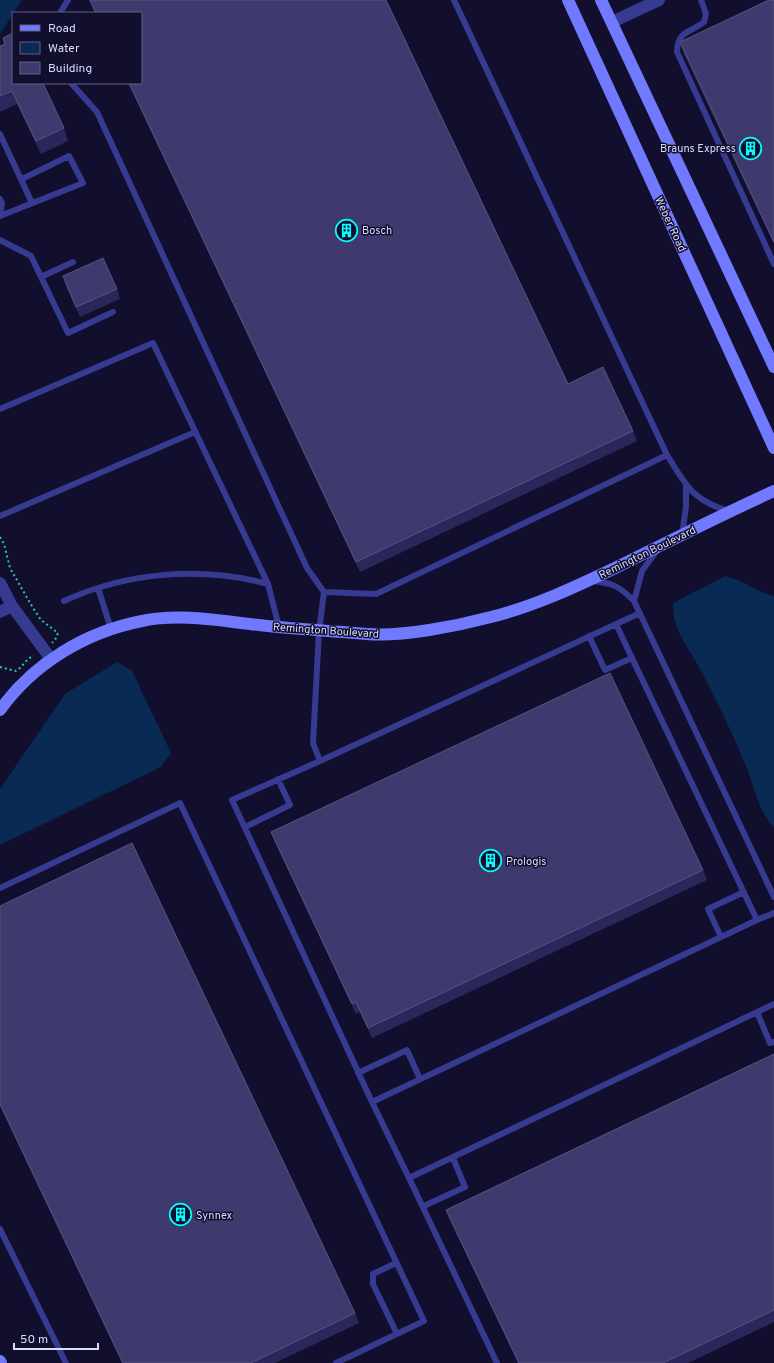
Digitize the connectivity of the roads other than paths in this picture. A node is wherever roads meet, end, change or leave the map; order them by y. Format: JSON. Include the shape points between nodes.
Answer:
{"nodes":[{"id":1,"x":68,"y":0,"type":"edge"},
{"id":2,"x":454,"y":0,"type":"edge"},
{"id":3,"x":568,"y":0,"type":"edge"},
{"id":4,"x":601,"y":0,"type":"edge"},
{"id":5,"x":659,"y":0,"type":"edge"},
{"id":6,"x":701,"y":0,"type":"edge"},
{"id":7,"x":61,"y":12,"type":"edge"},
{"id":8,"x":612,"y":22,"type":"junction"},
{"id":9,"x":72,"y":84,"type":"edge"},
{"id":10,"x":0,"y":134,"type":"edge"},
{"id":11,"x":22,"y":180,"type":"junction"},
{"id":12,"x":0,"y":199,"type":"edge"},
{"id":13,"x":32,"y":203,"type":"junction"},
{"id":14,"x":0,"y":216,"type":"edge"},
{"id":15,"x":0,"y":240,"type":"edge"},
{"id":16,"x":72,"y":262,"type":"dead end"},
{"id":17,"x":774,"y":264,"type":"edge"},
{"id":18,"x":41,"y":277,"type":"junction"},
{"id":19,"x":113,"y":312,"type":"dead end"},
{"id":20,"x":774,"y":367,"type":"edge"},
{"id":21,"x":0,"y":409,"type":"edge"},
{"id":22,"x":195,"y":432,"type":"junction"},
{"id":23,"x":774,"y":448,"type":"edge"},
{"id":24,"x":667,"y":455,"type":"junction"},
{"id":25,"x":686,"y":485,"type":"junction"},
{"id":26,"x":774,"y":492,"type":"edge"},
{"id":27,"x":731,"y":512,"type":"junction"},
{"id":28,"x":0,"y":516,"type":"edge"},
{"id":29,"x":682,"y":536,"type":"junction"},
{"id":30,"x":661,"y":546,"type":"junction"},
{"id":31,"x":588,"y":581,"type":"junction"},
{"id":32,"x":0,"y":583,"type":"edge"},
{"id":33,"x":268,"y":584,"type":"junction"},
{"id":34,"x":98,"y":588,"type":"junction"},
{"id":35,"x":324,"y":592,"type":"junction"},
{"id":36,"x":64,"y":600,"type":"dead end"},
{"id":37,"x":634,"y":601,"type":"junction"},
{"id":38,"x":12,"y":606,"type":"junction"},
{"id":39,"x":0,"y":612,"type":"edge"},
{"id":40,"x":640,"y":613,"type":"junction"},
{"id":41,"x":616,"y":624,"type":"junction"},
{"id":42,"x":278,"y":627,"type":"junction"},
{"id":43,"x":111,"y":629,"type":"junction"},
{"id":44,"x":319,"y":631,"type":"junction"},
{"id":45,"x":589,"y":636,"type":"junction"},
{"id":46,"x":632,"y":658,"type":"junction"},
{"id":47,"x":51,"y":659,"type":"junction"},
{"id":48,"x":0,"y":710,"type":"edge"},
{"id":49,"x":320,"y":761,"type":"junction"},
{"id":50,"x":278,"y":779,"type":"junction"},
{"id":51,"x":245,"y":827,"type":"junction"},
{"id":52,"x":0,"y":888,"type":"edge"},
{"id":53,"x":744,"y":892,"type":"junction"},
{"id":54,"x":774,"y":897,"type":"edge"},
{"id":55,"x":774,"y":913,"type":"edge"},
{"id":56,"x":757,"y":920,"type":"junction"},
{"id":57,"x":721,"y":937,"type":"junction"},
{"id":58,"x":774,"y":1004,"type":"edge"},
{"id":59,"x":757,"y":1012,"type":"junction"},
{"id":60,"x":774,"y":1042,"type":"edge"},
{"id":61,"x":358,"y":1073,"type":"junction"},
{"id":62,"x":420,"y":1078,"type":"junction"},
{"id":63,"x":372,"y":1102,"type":"junction"},
{"id":64,"x":453,"y":1158,"type":"junction"},
{"id":65,"x":409,"y":1178,"type":"junction"},
{"id":66,"x":424,"y":1206,"type":"junction"},
{"id":67,"x":0,"y":1229,"type":"edge"},
{"id":68,"x":396,"y":1263,"type":"junction"},
{"id":69,"x":397,"y":1334,"type":"junction"},
{"id":70,"x":66,"y":1363,"type":"edge"},
{"id":71,"x":336,"y":1363,"type":"edge"},
{"id":72,"x":497,"y":1363,"type":"edge"}],
"edges":[{"from":1,"to":7,"type":"lane"},
{"from":2,"to":24,"type":"lane"},
{"from":3,"to":23,"type":"main road","name":"Weber Road"},
{"from":4,"to":8,"type":"main road"},
{"from":5,"to":8,"type":"street"},
{"from":6,"to":17,"type":"lane","via":[[706,14],[704,22],[682,35],[677,42],[677,52]]},
{"from":8,"to":20,"type":"main road"},
{"from":9,"to":35,"type":"lane","via":[[98,112],[307,568]]},
{"from":10,"to":11,"type":"lane"},
{"from":11,"to":13,"type":"lane"},
{"from":11,"to":13,"type":"lane","via":[[69,156],[83,183]]},
{"from":12,"to":14,"type":"lane"},
{"from":13,"to":14,"type":"lane"},
{"from":15,"to":18,"type":"lane","via":[[31,256]]},
{"from":16,"to":18,"type":"lane"},
{"from":18,"to":19,"type":"lane","via":[[68,333]]},
{"from":21,"to":22,"type":"lane","via":[[153,343]]},
{"from":22,"to":28,"type":"lane"},
{"from":22,"to":33,"type":"lane"},
{"from":24,"to":25,"type":"lane"},
{"from":24,"to":35,"type":"lane","via":[[376,594]]},
{"from":25,"to":27,"type":"lane","via":[[710,506]]},
{"from":25,"to":29,"type":"lane"},
{"from":26,"to":27,"type":"main road","name":"Remington Boulevard"},
{"from":27,"to":29,"type":"main road","name":"Remington Boulevard"},
{"from":29,"to":30,"type":"main road","name":"Remington Boulevard"},
{"from":30,"to":31,"type":"main road","name":"Remington Boulevard"},
{"from":30,"to":37,"type":"lane","via":[[642,570]]},
{"from":31,"to":37,"type":"lane","via":[[611,583],[622,589]]},
{"from":31,"to":44,"type":"main road","name":"Remington Boulevard","via":[[549,599],[493,617],[460,624],[396,633]]},
{"from":32,"to":38,"type":"street"},
{"from":33,"to":34,"type":"lane","via":[[246,578],[163,574],[123,580]]},
{"from":33,"to":42,"type":"lane"},
{"from":34,"to":36,"type":"lane"},
{"from":34,"to":43,"type":"lane"},
{"from":35,"to":44,"type":"lane"},
{"from":37,"to":40,"type":"lane"},
{"from":38,"to":39,"type":"street"},
{"from":38,"to":47,"type":"street"},
{"from":40,"to":41,"type":"lane"},
{"from":40,"to":54,"type":"lane"},
{"from":41,"to":45,"type":"lane"},
{"from":41,"to":46,"type":"lane"},
{"from":42,"to":43,"type":"main road","name":"Remington Boulevard","via":[[180,618],[143,620]]},
{"from":42,"to":44,"type":"main road","name":"Remington Boulevard"},
{"from":43,"to":47,"type":"main road","name":"Remington Boulevard","via":[[76,644]]},
{"from":44,"to":49,"type":"lane","via":[[313,743]]},
{"from":45,"to":46,"type":"lane","via":[[605,670]]},
{"from":45,"to":49,"type":"lane"},
{"from":46,"to":53,"type":"lane"},
{"from":47,"to":48,"type":"main road","name":"Remington Boulevard","via":[[13,692]]},
{"from":49,"to":50,"type":"lane"},
{"from":50,"to":51,"type":"lane","via":[[290,805]]},
{"from":50,"to":51,"type":"lane","via":[[232,800]]},
{"from":51,"to":61,"type":"lane"},
{"from":52,"to":68,"type":"lane","via":[[180,803]]},
{"from":53,"to":56,"type":"lane"},
{"from":53,"to":57,"type":"lane","via":[[708,909]]},
{"from":55,"to":56,"type":"lane"},
{"from":56,"to":57,"type":"lane"},
{"from":57,"to":62,"type":"lane"},
{"from":58,"to":59,"type":"lane"},
{"from":59,"to":60,"type":"lane","via":[[770,1043]]},
{"from":59,"to":64,"type":"lane"},
{"from":61,"to":62,"type":"lane","via":[[406,1050]]},
{"from":61,"to":63,"type":"lane"},
{"from":62,"to":63,"type":"lane"},
{"from":63,"to":65,"type":"lane"},
{"from":64,"to":65,"type":"lane"},
{"from":64,"to":66,"type":"lane","via":[[465,1186]]},
{"from":65,"to":66,"type":"lane"},
{"from":66,"to":72,"type":"lane"},
{"from":67,"to":70,"type":"lane"},
{"from":68,"to":69,"type":"lane","via":[[372,1274],[373,1284]]},
{"from":68,"to":69,"type":"lane","via":[[424,1321]]},
{"from":69,"to":71,"type":"lane"}]}
